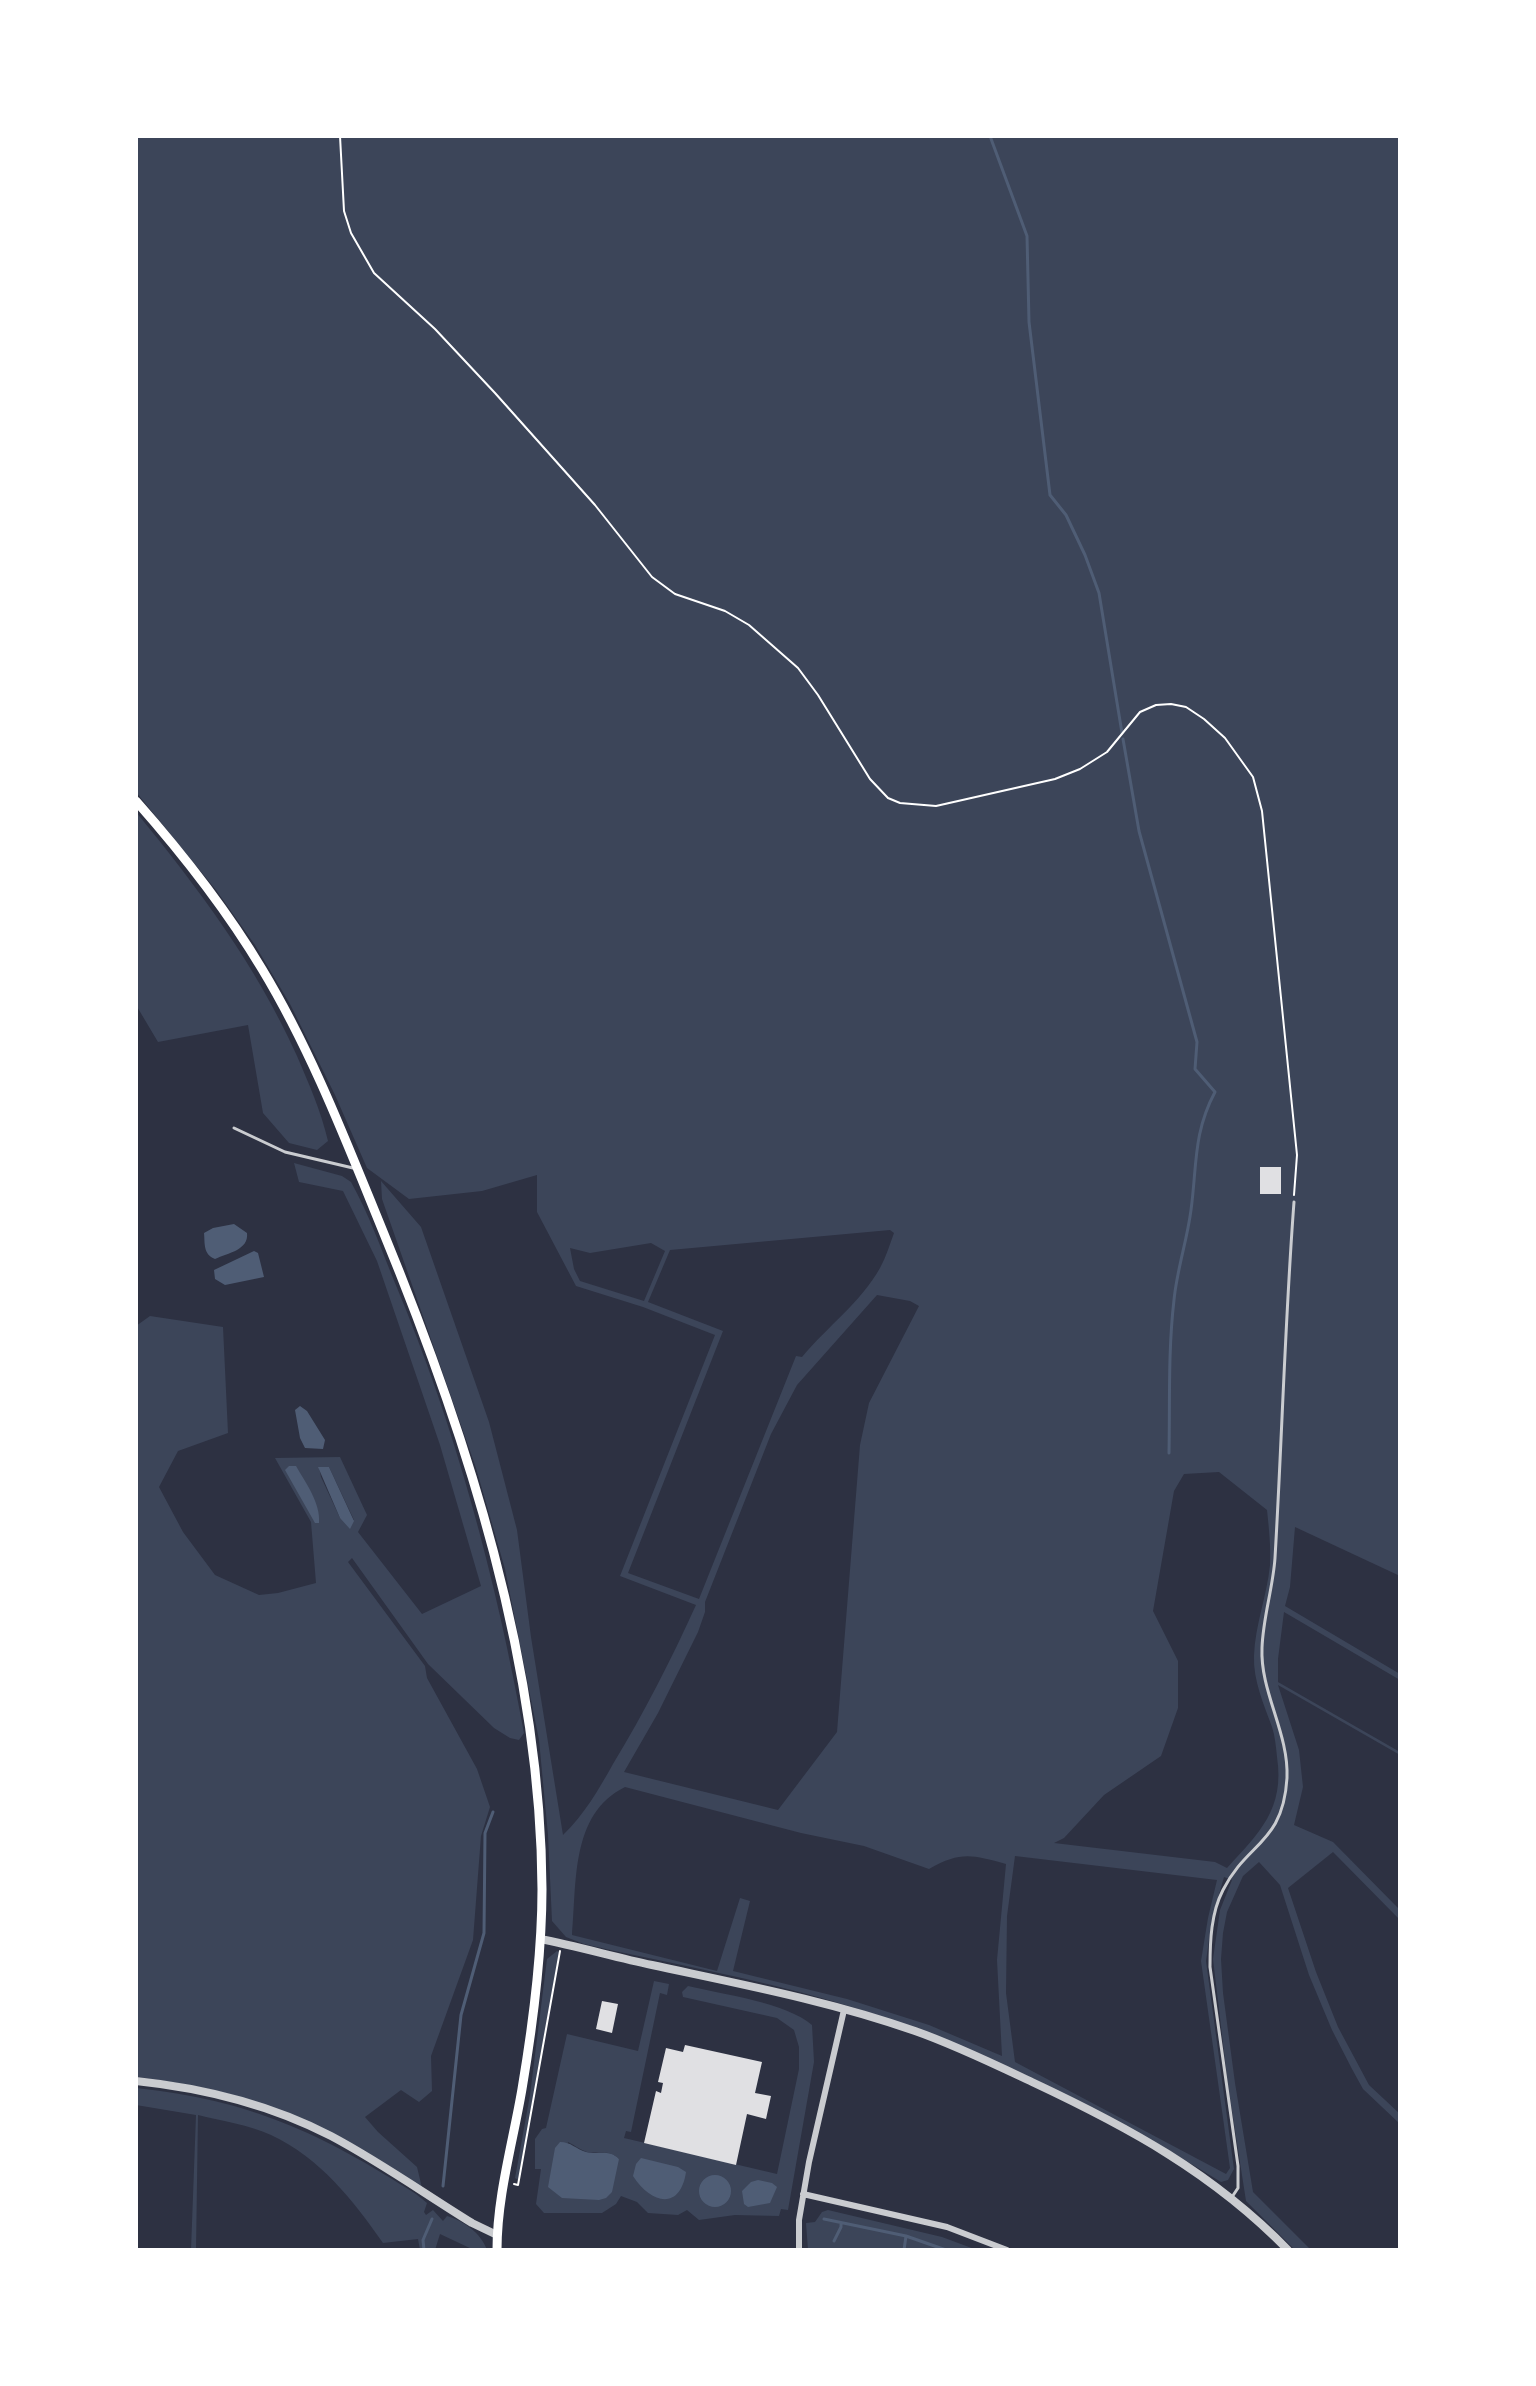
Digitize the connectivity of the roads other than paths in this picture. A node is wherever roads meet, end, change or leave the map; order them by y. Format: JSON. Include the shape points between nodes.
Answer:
{"nodes":[{"id":1,"x":136,"y":801,"type":"edge"},
{"id":2,"x":234,"y":1128,"type":"dead end"},
{"id":3,"x":357,"y":1169,"type":"junction"},
{"id":4,"x":1294,"y":1202,"type":"road end"},
{"id":5,"x":540,"y":1939,"type":"junction"},
{"id":6,"x":844,"y":2010,"type":"junction"},
{"id":7,"x":136,"y":2081,"type":"edge"},
{"id":8,"x":803,"y":2194,"type":"junction"},
{"id":9,"x":1232,"y":2197,"type":"junction"},
{"id":10,"x":497,"y":2235,"type":"junction"},
{"id":11,"x":497,"y":2250,"type":"edge"},
{"id":12,"x":799,"y":2250,"type":"edge"},
{"id":13,"x":1007,"y":2250,"type":"edge"},
{"id":14,"x":1288,"y":2250,"type":"edge"}],
"edges":[{"from":1,"to":3,"type":"main road","via":[[209,891],[263,971]]},
{"from":2,"to":3,"type":"lane","via":[[285,1152]]},
{"from":3,"to":5,"type":"main road","via":[[443,1383],[512,1632],[533,1749],[541,1843]]},
{"from":4,"to":9,"type":"lane","via":[[1274,1563],[1262,1650],[1287,1777],[1273,1831],[1222,1891],[1210,1941],[1238,2166],[1238,2188]]},
{"from":5,"to":6,"type":"street"},
{"from":5,"to":10,"type":"main road","via":[[523,2086]]},
{"from":6,"to":8,"type":"street"},
{"from":6,"to":9,"type":"street","via":[[915,2031],[1061,2095],[1185,2164]]},
{"from":7,"to":10,"type":"street","via":[[226,2097],[295,2120]]},
{"from":8,"to":12,"type":"street"},
{"from":8,"to":13,"type":"street","via":[[947,2227]]},
{"from":9,"to":14,"type":"street"},
{"from":10,"to":11,"type":"main road"}]}
